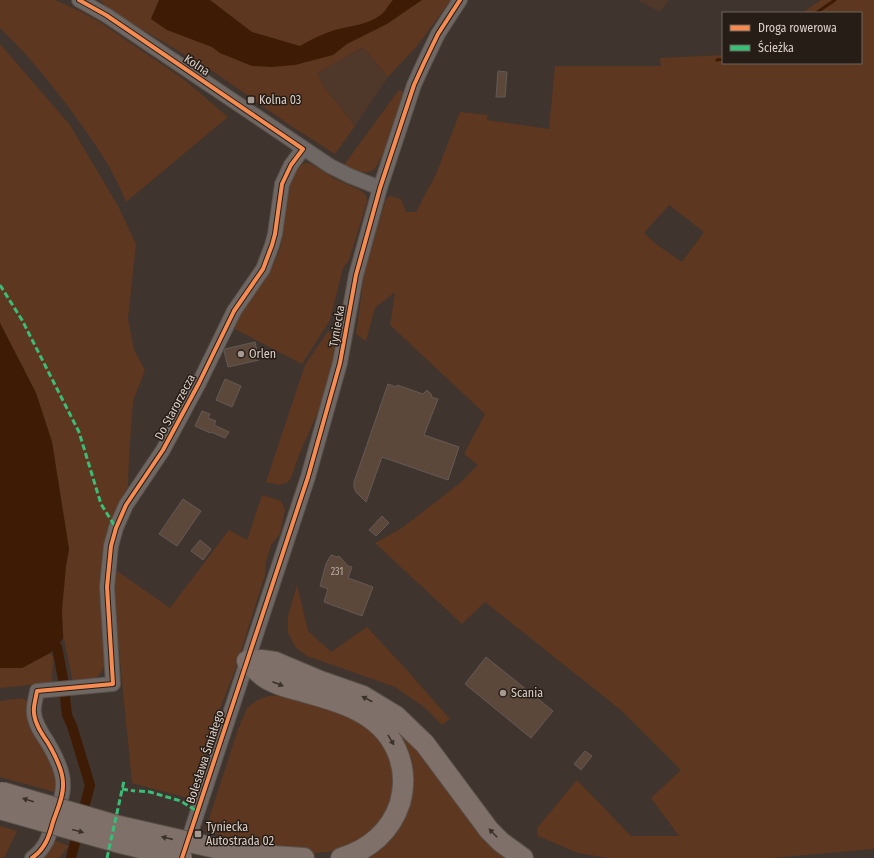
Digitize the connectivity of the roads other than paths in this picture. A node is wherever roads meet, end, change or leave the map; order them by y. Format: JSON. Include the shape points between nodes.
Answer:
{"nodes":[{"id":1,"x":79,"y":0,"type":"edge"},
{"id":2,"x":460,"y":0,"type":"edge"},
{"id":3,"x":303,"y":149,"type":"junction"},
{"id":4,"x":380,"y":188,"type":"junction"},
{"id":5,"x":246,"y":661,"type":"junction"},
{"id":6,"x":1,"y":797,"type":"edge"},
{"id":7,"x":238,"y":853,"type":"junction"},
{"id":8,"x":32,"y":858,"type":"edge"},
{"id":9,"x":182,"y":858,"type":"edge"},
{"id":10,"x":262,"y":858,"type":"edge"},
{"id":11,"x":304,"y":858,"type":"edge"},
{"id":12,"x":341,"y":858,"type":"edge"},
{"id":13,"x":523,"y":858,"type":"edge"}],
"edges":[{"from":1,"to":3,"type":"street","name":"Kolna"},
{"from":2,"to":4,"type":"street","name":"Tyniecka","via":[[438,34],[414,85]]},
{"from":3,"to":4,"type":"street","via":[[339,172]]},
{"from":3,"to":8,"type":"street","name":"Do Starorzecza","via":[[291,165],[282,184],[275,234],[263,269],[234,311],[163,450],[126,505],[116,528],[111,546],[107,587],[114,684],[37,691],[34,712],[37,725],[60,768],[63,785],[45,846]]},
{"from":4,"to":5,"type":"street","name":"Tyniecka","via":[[356,275],[335,384],[308,477]]},
{"from":5,"to":9,"type":"street","name":"Bolesława Śmiałego"},
{"from":5,"to":12,"type":"highway","one_way":true,"via":[[271,681],[352,707],[370,717],[392,739],[400,758],[403,777],[403,793],[398,811],[390,825],[374,841],[354,854]]},
{"from":13,"to":5,"type":"highway","one_way":true,"via":[[489,830],[425,744],[396,716],[364,696],[275,662]]},
{"from":7,"to":6,"type":"highway","one_way":true,"bridge":true},
{"from":6,"to":9,"type":"highway","one_way":true,"bridge":true,"via":[[116,842]]},
{"from":7,"to":10,"type":"highway"},
{"from":7,"to":11,"type":"highway"}]}
